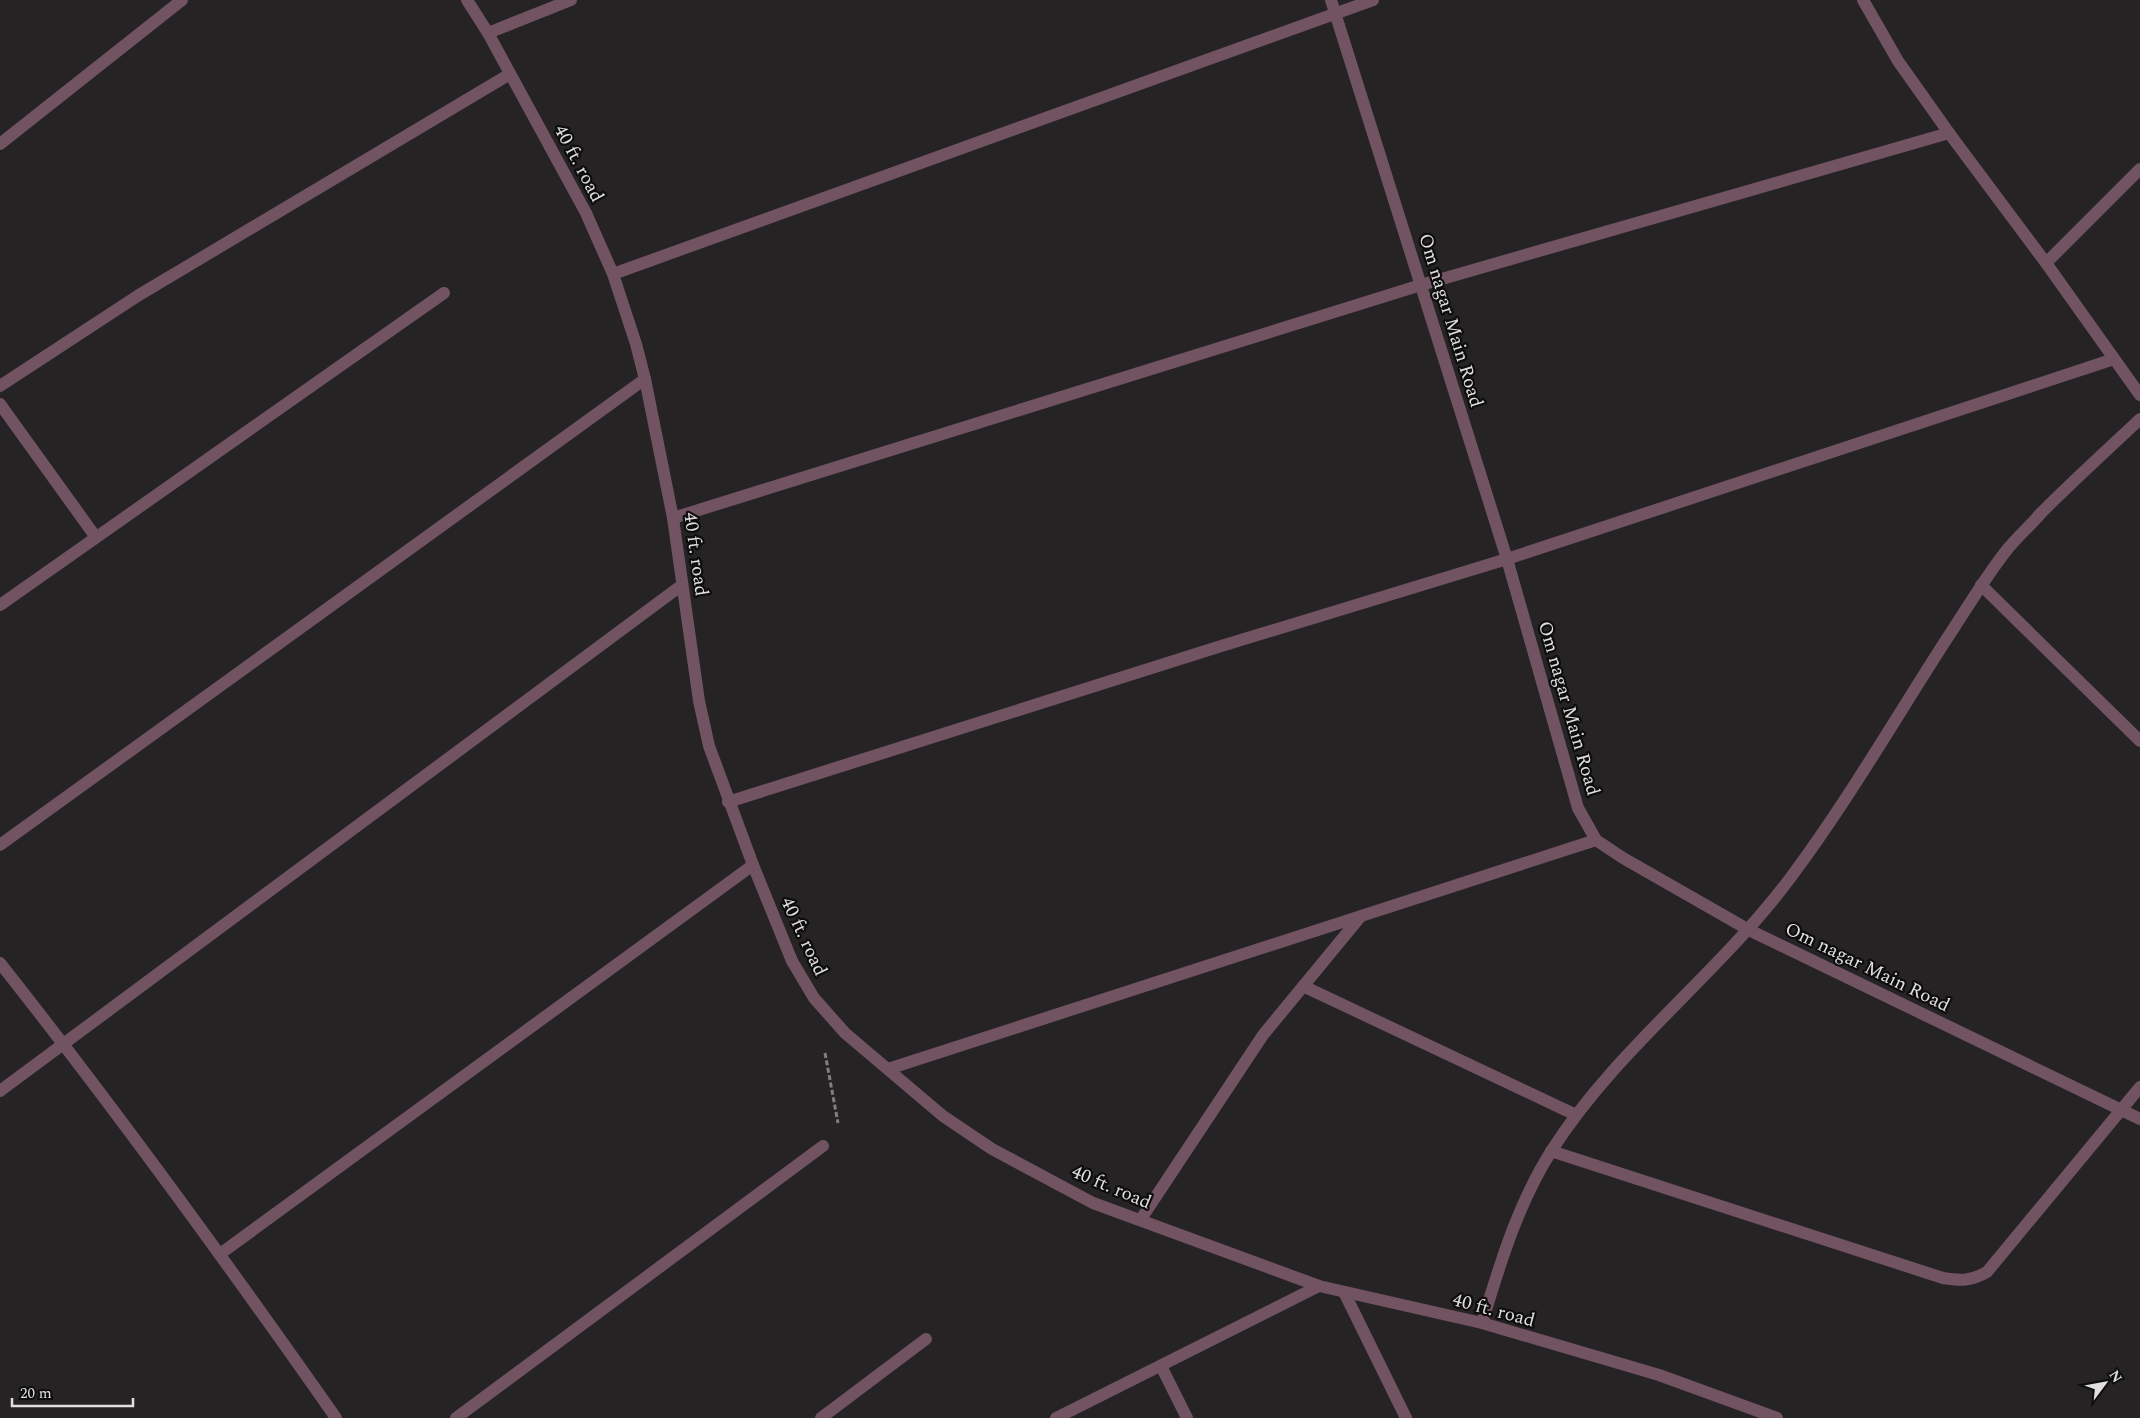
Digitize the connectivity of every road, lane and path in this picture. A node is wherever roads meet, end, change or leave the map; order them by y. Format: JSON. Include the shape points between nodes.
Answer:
{"nodes":[{"id":1,"x":182,"y":0,"type":"edge"},
{"id":2,"x":467,"y":0,"type":"edge"},
{"id":3,"x":571,"y":0,"type":"edge"},
{"id":4,"x":1331,"y":0,"type":"edge"},
{"id":5,"x":1373,"y":0,"type":"edge"},
{"id":6,"x":1863,"y":0,"type":"edge"},
{"id":7,"x":1336,"y":12,"type":"junction"},
{"id":8,"x":488,"y":33,"type":"junction"},
{"id":9,"x":510,"y":74,"type":"junction"},
{"id":10,"x":1949,"y":133,"type":"junction"},
{"id":11,"x":0,"y":144,"type":"edge"},
{"id":12,"x":2140,"y":169,"type":"edge"},
{"id":13,"x":2046,"y":263,"type":"junction"},
{"id":14,"x":613,"y":274,"type":"junction"},
{"id":15,"x":1421,"y":285,"type":"junction"},
{"id":16,"x":444,"y":293,"type":"dead end"},
{"id":17,"x":2114,"y":359,"type":"junction"},
{"id":18,"x":645,"y":380,"type":"junction"},
{"id":19,"x":0,"y":386,"type":"edge"},
{"id":20,"x":2140,"y":395,"type":"edge"},
{"id":21,"x":0,"y":404,"type":"edge"},
{"id":22,"x":2140,"y":419,"type":"edge"},
{"id":23,"x":673,"y":518,"type":"junction"},
{"id":24,"x":95,"y":536,"type":"junction"},
{"id":25,"x":1507,"y":559,"type":"junction"},
{"id":26,"x":682,"y":585,"type":"junction"},
{"id":27,"x":1981,"y":585,"type":"junction"},
{"id":28,"x":0,"y":605,"type":"edge"},
{"id":29,"x":2140,"y":740,"type":"edge"},
{"id":30,"x":728,"y":802,"type":"junction"},
{"id":31,"x":1596,"y":840,"type":"junction"},
{"id":32,"x":0,"y":845,"type":"edge"},
{"id":33,"x":753,"y":865,"type":"junction"},
{"id":34,"x":1361,"y":916,"type":"junction"},
{"id":35,"x":1750,"y":930,"type":"junction"},
{"id":36,"x":0,"y":963,"type":"edge"},
{"id":37,"x":1303,"y":986,"type":"junction"},
{"id":38,"x":65,"y":1045,"type":"junction"},
{"id":39,"x":823,"y":1045,"type":"dead end"},
{"id":40,"x":888,"y":1069,"type":"junction"},
{"id":41,"x":2140,"y":1087,"type":"edge"},
{"id":42,"x":0,"y":1092,"type":"edge"},
{"id":43,"x":2121,"y":1109,"type":"junction"},
{"id":44,"x":1576,"y":1115,"type":"junction"},
{"id":45,"x":2140,"y":1120,"type":"edge"},
{"id":46,"x":823,"y":1146,"type":"joint"},
{"id":47,"x":1551,"y":1152,"type":"junction"},
{"id":48,"x":1141,"y":1220,"type":"junction"},
{"id":49,"x":220,"y":1254,"type":"junction"},
{"id":50,"x":1319,"y":1286,"type":"junction"},
{"id":51,"x":1345,"y":1294,"type":"junction"},
{"id":52,"x":1482,"y":1323,"type":"junction"},
{"id":53,"x":926,"y":1338,"type":"dead end"},
{"id":54,"x":1161,"y":1366,"type":"junction"},
{"id":55,"x":336,"y":1418,"type":"edge"},
{"id":56,"x":456,"y":1418,"type":"edge"},
{"id":57,"x":821,"y":1418,"type":"edge"},
{"id":58,"x":1056,"y":1418,"type":"edge"},
{"id":59,"x":1186,"y":1418,"type":"edge"},
{"id":60,"x":1406,"y":1418,"type":"edge"},
{"id":61,"x":1777,"y":1418,"type":"edge"}],
"edges":[{"from":1,"to":11,"type":"street"},
{"from":2,"to":8,"type":"street","name":"40 ft. road"},
{"from":3,"to":8,"type":"street"},
{"from":4,"to":7,"type":"street","name":"Om nagar Main Road"},
{"from":5,"to":7,"type":"street"},
{"from":6,"to":10,"type":"street","via":[[1898,61]]},
{"from":7,"to":14,"type":"street"},
{"from":7,"to":15,"type":"street","name":"Om nagar Main Road"},
{"from":8,"to":9,"type":"street","name":"40 ft. road"},
{"from":9,"to":14,"type":"street","name":"40 ft. road","via":[[586,213]]},
{"from":9,"to":19,"type":"street","via":[[139,295]]},
{"from":10,"to":13,"type":"street"},
{"from":10,"to":15,"type":"street"},
{"from":12,"to":13,"type":"street"},
{"from":13,"to":17,"type":"street"},
{"from":14,"to":18,"type":"street","name":"40 ft. road"},
{"from":15,"to":23,"type":"street"},
{"from":15,"to":25,"type":"street","name":"Om nagar Main Road"},
{"from":16,"to":24,"type":"street"},
{"from":17,"to":20,"type":"street"},
{"from":17,"to":25,"type":"street"},
{"from":18,"to":23,"type":"street","name":"40 ft. road"},
{"from":18,"to":32,"type":"street"},
{"from":21,"to":24,"type":"street"},
{"from":22,"to":27,"type":"street","via":[[2008,548]]},
{"from":23,"to":26,"type":"street","name":"40 ft. road"},
{"from":24,"to":28,"type":"street"},
{"from":25,"to":30,"type":"street"},
{"from":25,"to":31,"type":"street","name":"Om nagar Main Road","via":[[1578,808]]},
{"from":26,"to":30,"type":"street","name":"40 ft. road","via":[[699,701],[709,746]]},
{"from":26,"to":38,"type":"street"},
{"from":27,"to":29,"type":"street"},
{"from":27,"to":35,"type":"street","via":[[1832,816]]},
{"from":30,"to":33,"type":"street","name":"40 ft. road"},
{"from":31,"to":34,"type":"street"},
{"from":31,"to":35,"type":"street","name":"Om nagar Main Road"},
{"from":33,"to":40,"type":"street","name":"40 ft. road","via":[[792,961],[814,998],[845,1033]]},
{"from":33,"to":49,"type":"street"},
{"from":34,"to":37,"type":"street"},
{"from":34,"to":40,"type":"street"},
{"from":35,"to":43,"type":"street","name":"Om nagar Main Road"},
{"from":35,"to":44,"type":"street","via":[[1612,1072]]},
{"from":36,"to":38,"type":"street"},
{"from":37,"to":44,"type":"street"},
{"from":37,"to":48,"type":"street","via":[[1263,1034]]},
{"from":38,"to":42,"type":"street"},
{"from":38,"to":49,"type":"street"},
{"from":39,"to":46,"type":"path","via":[[838,1121],[834,1135]]},
{"from":40,"to":48,"type":"street","name":"40 ft. road","via":[[943,1116],[992,1149],[1093,1203]]},
{"from":41,"to":43,"type":"street"},
{"from":43,"to":45,"type":"street","name":"Om nagar Main Road"},
{"from":43,"to":47,"type":"street","via":[[1987,1272],[1962,1281],[1943,1278]]},
{"from":44,"to":47,"type":"street"},
{"from":46,"to":56,"type":"street"},
{"from":47,"to":52,"type":"street","via":[[1507,1243]]},
{"from":48,"to":50,"type":"street","name":"40 ft. road"},
{"from":49,"to":55,"type":"street"},
{"from":50,"to":51,"type":"street","name":"40 ft. road"},
{"from":50,"to":54,"type":"street"},
{"from":51,"to":52,"type":"street","name":"40 ft. road"},
{"from":51,"to":60,"type":"street"},
{"from":52,"to":61,"type":"street","name":"40 ft. road","via":[[1659,1375]]},
{"from":53,"to":57,"type":"street"},
{"from":54,"to":58,"type":"street"},
{"from":54,"to":59,"type":"street"}]}
